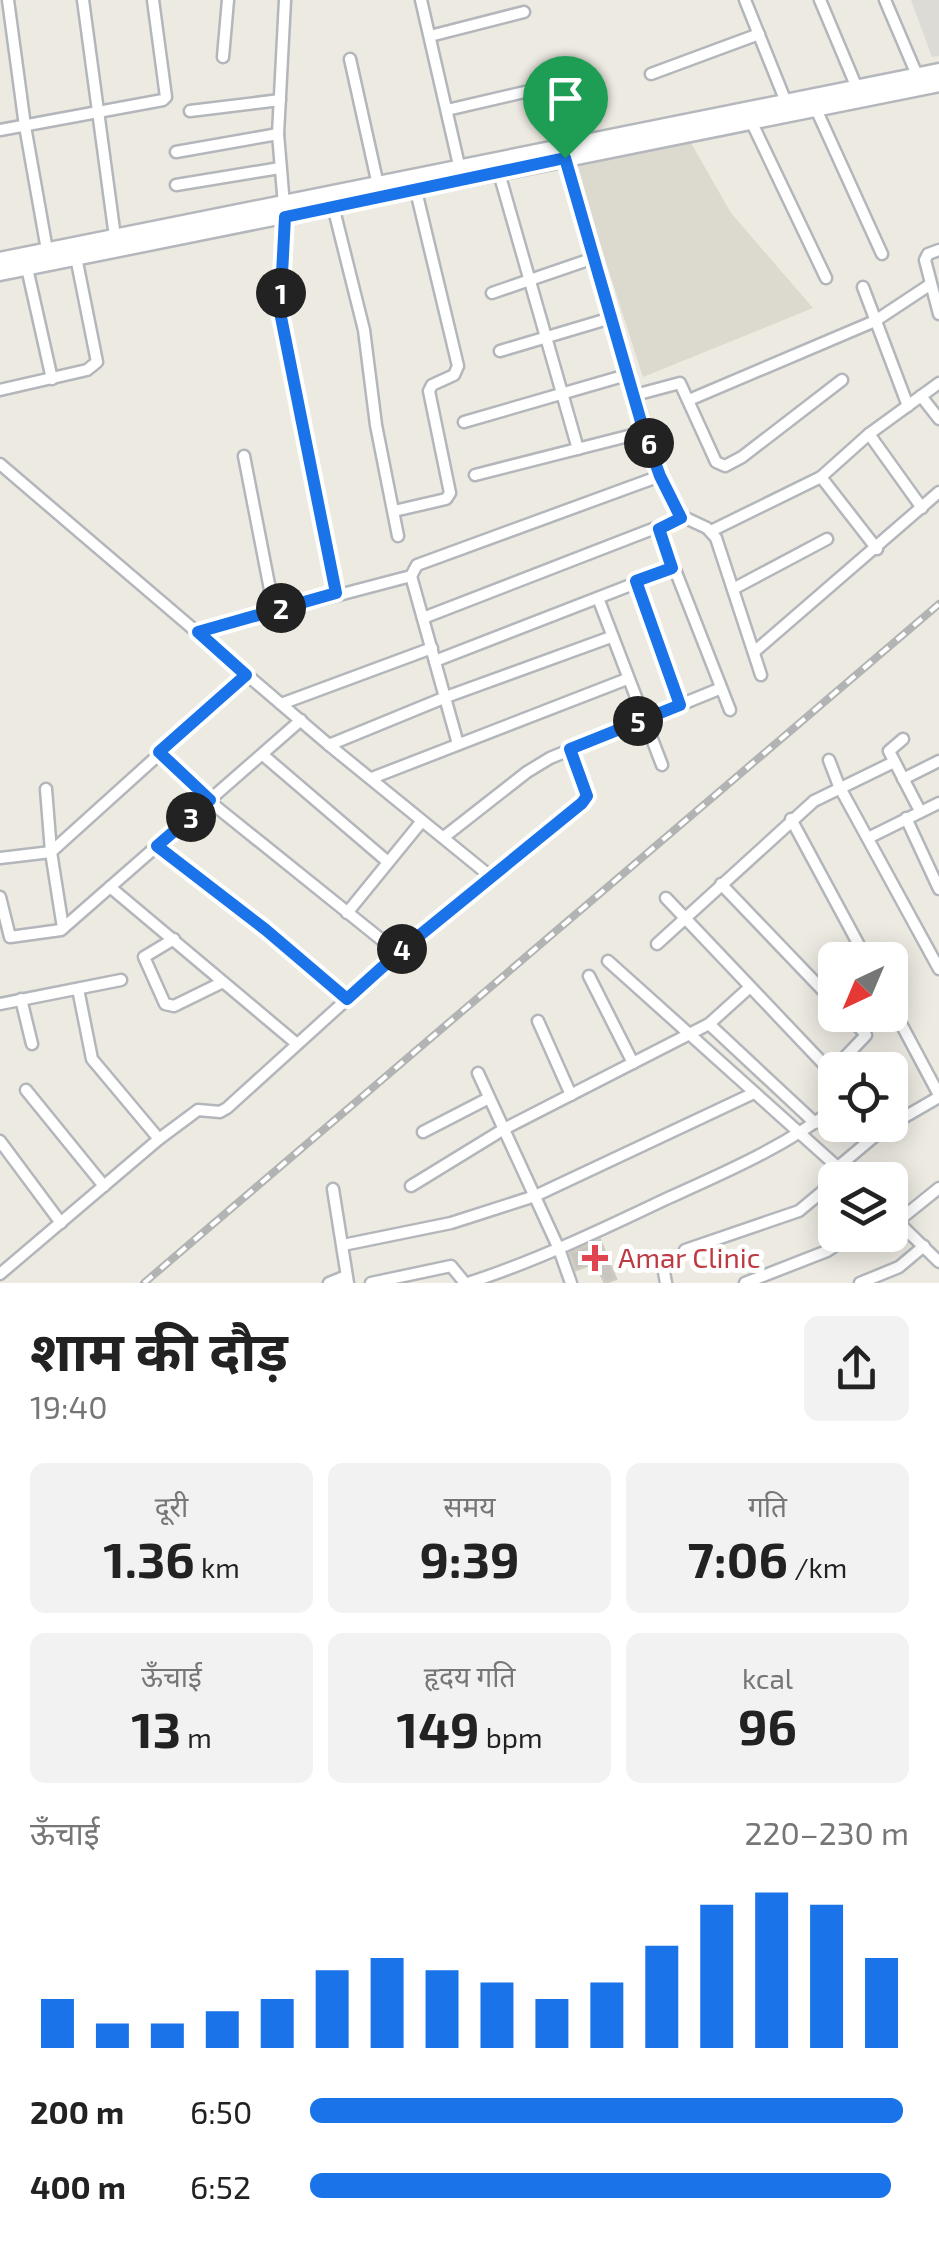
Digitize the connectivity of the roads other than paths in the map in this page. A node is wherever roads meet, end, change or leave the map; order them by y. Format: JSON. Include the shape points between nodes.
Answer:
{"nodes":[{"id":1,"x":8,"y":0,"type":"edge"},
{"id":2,"x":83,"y":0,"type":"edge"},
{"id":3,"x":153,"y":0,"type":"edge"},
{"id":4,"x":228,"y":0,"type":"edge"},
{"id":5,"x":285,"y":0,"type":"edge"},
{"id":6,"x":421,"y":0,"type":"edge"},
{"id":7,"x":745,"y":0,"type":"edge"},
{"id":8,"x":820,"y":0,"type":"edge"},
{"id":9,"x":885,"y":0,"type":"edge"},
{"id":10,"x":524,"y":12,"type":"dead end"},
{"id":11,"x":759,"y":34,"type":"junction"},
{"id":12,"x":430,"y":36,"type":"junction"},
{"id":13,"x":223,"y":57,"type":"dead end"},
{"id":14,"x":350,"y":59,"type":"dead end"},
{"id":15,"x":939,"y":71,"type":"edge"},
{"id":16,"x":651,"y":74,"type":"dead end"},
{"id":17,"x":917,"y":75,"type":"junction"},
{"id":18,"x":939,"y":84,"type":"edge"},
{"id":19,"x":546,"y":88,"type":"dead end"},
{"id":20,"x":858,"y":88,"type":"junction"},
{"id":21,"x":280,"y":100,"type":"junction"},
{"id":22,"x":786,"y":102,"type":"junction"},
{"id":23,"x":816,"y":108,"type":"junction"},
{"id":24,"x":447,"y":110,"type":"junction"},
{"id":25,"x":190,"y":111,"type":"dead end"},
{"id":26,"x":98,"y":113,"type":"junction"},
{"id":27,"x":752,"y":122,"type":"junction"},
{"id":28,"x":25,"y":126,"type":"junction"},
{"id":29,"x":0,"y":130,"type":"edge"},
{"id":30,"x":278,"y":134,"type":"junction"},
{"id":31,"x":176,"y":152,"type":"dead end"},
{"id":32,"x":565,"y":158,"type":"junction"},
{"id":33,"x":280,"y":168,"type":"junction"},
{"id":34,"x":499,"y":173,"type":"junction"},
{"id":35,"x":461,"y":175,"type":"junction"},
{"id":36,"x":176,"y":185,"type":"dead end"},
{"id":37,"x":378,"y":185,"type":"junction"},
{"id":38,"x":416,"y":192,"type":"junction"},
{"id":39,"x":332,"y":206,"type":"junction"},
{"id":40,"x":284,"y":210,"type":"junction"},
{"id":41,"x":115,"y":238,"type":"junction"},
{"id":42,"x":46,"y":250,"type":"junction"},
{"id":43,"x":939,"y":250,"type":"edge"},
{"id":44,"x":882,"y":254,"type":"dead end"},
{"id":45,"x":76,"y":257,"type":"junction"},
{"id":46,"x":594,"y":258,"type":"junction"},
{"id":47,"x":0,"y":260,"type":"edge"},
{"id":48,"x":27,"y":268,"type":"junction"},
{"id":49,"x":0,"y":274,"type":"edge"},
{"id":50,"x":826,"y":278,"type":"dead end"},
{"id":51,"x":530,"y":280,"type":"junction"},
{"id":52,"x":931,"y":284,"type":"junction"},
{"id":53,"x":863,"y":287,"type":"dead end"},
{"id":54,"x":492,"y":293,"type":"dead end"},
{"id":55,"x":939,"y":314,"type":"edge"},
{"id":56,"x":611,"y":318,"type":"junction"},
{"id":57,"x":875,"y":321,"type":"junction"},
{"id":58,"x":544,"y":336,"type":"junction"},
{"id":59,"x":500,"y":351,"type":"dead end"},
{"id":60,"x":630,"y":374,"type":"junction"},
{"id":61,"x":52,"y":379,"type":"junction"},
{"id":62,"x":842,"y":380,"type":"dead end"},
{"id":63,"x":939,"y":382,"type":"edge"},
{"id":64,"x":0,"y":390,"type":"edge"},
{"id":65,"x":560,"y":392,"type":"junction"},
{"id":66,"x":635,"y":395,"type":"junction"},
{"id":67,"x":921,"y":396,"type":"junction"},
{"id":68,"x":689,"y":400,"type":"junction"},
{"id":69,"x":908,"y":406,"type":"junction"},
{"id":70,"x":939,"y":419,"type":"edge"},
{"id":71,"x":464,"y":422,"type":"dead end"},
{"id":72,"x":644,"y":432,"type":"junction"},
{"id":73,"x":869,"y":434,"type":"junction"},
{"id":74,"x":578,"y":450,"type":"junction"},
{"id":75,"x":244,"y":456,"type":"dead end"},
{"id":76,"x":0,"y":464,"type":"edge"},
{"id":77,"x":475,"y":475,"type":"dead end"},
{"id":78,"x":660,"y":476,"type":"junction"},
{"id":79,"x":821,"y":477,"type":"junction"},
{"id":80,"x":939,"y":492,"type":"edge"},
{"id":81,"x":922,"y":508,"type":"junction"},
{"id":82,"x":394,"y":511,"type":"junction"},
{"id":83,"x":681,"y":518,"type":"junction"},
{"id":84,"x":659,"y":529,"type":"junction"},
{"id":85,"x":711,"y":531,"type":"junction"},
{"id":86,"x":398,"y":536,"type":"dead end"},
{"id":87,"x":827,"y":539,"type":"dead end"},
{"id":88,"x":877,"y":548,"type":"junction"},
{"id":89,"x":672,"y":568,"type":"junction"},
{"id":90,"x":411,"y":576,"type":"junction"},
{"id":91,"x":636,"y":581,"type":"junction"},
{"id":92,"x":733,"y":589,"type":"junction"},
{"id":93,"x":336,"y":593,"type":"junction"},
{"id":94,"x":598,"y":598,"type":"junction"},
{"id":95,"x":274,"y":610,"type":"junction"},
{"id":96,"x":423,"y":618,"type":"junction"},
{"id":97,"x":198,"y":632,"type":"junction"},
{"id":98,"x":611,"y":637,"type":"junction"},
{"id":99,"x":432,"y":648,"type":"junction"},
{"id":100,"x":754,"y":652,"type":"junction"},
{"id":101,"x":435,"y":661,"type":"junction"},
{"id":102,"x":761,"y":674,"type":"dead end"},
{"id":103,"x":246,"y":675,"type":"junction"},
{"id":104,"x":627,"y":679,"type":"junction"},
{"id":105,"x":719,"y":689,"type":"junction"},
{"id":106,"x":446,"y":697,"type":"junction"},
{"id":107,"x":281,"y":704,"type":"junction"},
{"id":108,"x":680,"y":705,"type":"junction"},
{"id":109,"x":730,"y":710,"type":"dead end"},
{"id":110,"x":642,"y":719,"type":"junction"},
{"id":111,"x":301,"y":720,"type":"junction"},
{"id":112,"x":904,"y":739,"type":"dead end"},
{"id":113,"x":458,"y":744,"type":"junction"},
{"id":114,"x":328,"y":745,"type":"junction"},
{"id":115,"x":570,"y":749,"type":"junction"},
{"id":116,"x":159,"y":752,"type":"junction"},
{"id":117,"x":262,"y":756,"type":"junction"},
{"id":118,"x":830,"y":760,"type":"dead end"},
{"id":119,"x":939,"y":761,"type":"edge"},
{"id":120,"x":894,"y":762,"type":"junction"},
{"id":121,"x":662,"y":765,"type":"dead end"},
{"id":122,"x":372,"y":778,"type":"junction"},
{"id":123,"x":902,"y":779,"type":"junction"},
{"id":124,"x":840,"y":786,"type":"junction"},
{"id":125,"x":46,"y":790,"type":"dead end"},
{"id":126,"x":210,"y":800,"type":"junction"},
{"id":127,"x":939,"y":803,"type":"edge"},
{"id":128,"x":920,"y":811,"type":"junction"},
{"id":129,"x":906,"y":818,"type":"junction"},
{"id":130,"x":791,"y":819,"type":"junction"},
{"id":131,"x":422,"y":821,"type":"junction"},
{"id":132,"x":444,"y":836,"type":"junction"},
{"id":133,"x":868,"y":838,"type":"junction"},
{"id":134,"x":157,"y":846,"type":"junction"},
{"id":135,"x":51,"y":852,"type":"junction"},
{"id":136,"x":0,"y":858,"type":"edge"},
{"id":137,"x":388,"y":862,"type":"junction"},
{"id":138,"x":490,"y":876,"type":"junction"},
{"id":139,"x":721,"y":884,"type":"junction"},
{"id":140,"x":110,"y":887,"type":"junction"},
{"id":141,"x":939,"y":888,"type":"edge"},
{"id":142,"x":0,"y":897,"type":"edge"},
{"id":143,"x":666,"y":898,"type":"dead end"},
{"id":144,"x":347,"y":914,"type":"junction"},
{"id":145,"x":684,"y":918,"type":"junction"},
{"id":146,"x":64,"y":928,"type":"junction"},
{"id":147,"x":174,"y":940,"type":"junction"},
{"id":148,"x":857,"y":942,"type":"edge"},
{"id":149,"x":658,"y":944,"type":"dead end"},
{"id":150,"x":935,"y":951,"type":"edge"},
{"id":151,"x":398,"y":953,"type":"junction"},
{"id":152,"x":608,"y":961,"type":"dead end"},
{"id":153,"x":939,"y":969,"type":"edge"},
{"id":154,"x":589,"y":976,"type":"dead end"},
{"id":155,"x":121,"y":980,"type":"dead end"},
{"id":156,"x":223,"y":982,"type":"junction"},
{"id":157,"x":818,"y":985,"type":"edge"},
{"id":158,"x":750,"y":986,"type":"junction"},
{"id":159,"x":78,"y":989,"type":"junction"},
{"id":160,"x":21,"y":999,"type":"junction"},
{"id":161,"x":347,"y":999,"type":"junction"},
{"id":162,"x":0,"y":1004,"type":"edge"},
{"id":163,"x":538,"y":1021,"type":"dead end"},
{"id":164,"x":709,"y":1024,"type":"junction"},
{"id":165,"x":863,"y":1032,"type":"edge"},
{"id":166,"x":905,"y":1032,"type":"edge"},
{"id":167,"x":688,"y":1035,"type":"junction"},
{"id":168,"x":32,"y":1044,"type":"dead end"},
{"id":169,"x":297,"y":1044,"type":"junction"},
{"id":170,"x":852,"y":1052,"type":"edge"},
{"id":171,"x":818,"y":1058,"type":"edge"},
{"id":172,"x":632,"y":1063,"type":"junction"},
{"id":173,"x":478,"y":1074,"type":"dead end"},
{"id":174,"x":26,"y":1090,"type":"dead end"},
{"id":175,"x":754,"y":1093,"type":"junction"},
{"id":176,"x":571,"y":1095,"type":"junction"},
{"id":177,"x":939,"y":1096,"type":"edge"},
{"id":178,"x":490,"y":1098,"type":"junction"},
{"id":179,"x":908,"y":1112,"type":"edge"},
{"id":180,"x":818,"y":1122,"type":"edge"},
{"id":181,"x":815,"y":1124,"type":"junction"},
{"id":182,"x":504,"y":1129,"type":"junction"},
{"id":183,"x":424,"y":1132,"type":"dead end"},
{"id":184,"x":800,"y":1133,"type":"junction"},
{"id":185,"x":159,"y":1139,"type":"junction"},
{"id":186,"x":0,"y":1141,"type":"edge"},
{"id":187,"x":868,"y":1142,"type":"edge"},
{"id":188,"x":828,"y":1162,"type":"edge"},
{"id":189,"x":852,"y":1162,"type":"edge"},
{"id":190,"x":104,"y":1186,"type":"junction"},
{"id":191,"x":412,"y":1186,"type":"dead end"},
{"id":192,"x":939,"y":1188,"type":"edge"},
{"id":193,"x":332,"y":1189,"type":"dead end"},
{"id":194,"x":818,"y":1195,"type":"edge"},
{"id":195,"x":535,"y":1196,"type":"junction"},
{"id":196,"x":908,"y":1208,"type":"edge"},
{"id":197,"x":61,"y":1223,"type":"junction"},
{"id":198,"x":908,"y":1231,"type":"edge"},
{"id":199,"x":343,"y":1246,"type":"junction"},
{"id":200,"x":924,"y":1246,"type":"junction"},
{"id":201,"x":559,"y":1248,"type":"junction"},
{"id":202,"x":685,"y":1250,"type":"dead end"},
{"id":203,"x":824,"y":1252,"type":"edge"},
{"id":204,"x":939,"y":1262,"type":"edge"},
{"id":205,"x":0,"y":1274,"type":"edge"},
{"id":206,"x":347,"y":1280,"type":"edge"},
{"id":207,"x":329,"y":1283,"type":"edge"},
{"id":208,"x":371,"y":1283,"type":"edge"},
{"id":209,"x":466,"y":1283,"type":"edge"},
{"id":210,"x":571,"y":1283,"type":"edge"},
{"id":211,"x":745,"y":1283,"type":"edge"},
{"id":212,"x":860,"y":1283,"type":"edge"}],
"edges":[{"from":1,"to":28,"type":"street"},
{"from":2,"to":26,"type":"street"},
{"from":3,"to":26,"type":"street","via":[[165,99]]},
{"from":4,"to":13,"type":"street"},
{"from":5,"to":21,"type":"street"},
{"from":6,"to":12,"type":"street"},
{"from":7,"to":11,"type":"street"},
{"from":8,"to":20,"type":"street"},
{"from":9,"to":17,"type":"street"},
{"from":10,"to":12,"type":"street"},
{"from":11,"to":16,"type":"street"},
{"from":11,"to":22,"type":"street"},
{"from":12,"to":24,"type":"street"},
{"from":14,"to":37,"type":"street"},
{"from":15,"to":17,"type":"main road"},
{"from":17,"to":20,"type":"main road"},
{"from":18,"to":23,"type":"main road"},
{"from":19,"to":24,"type":"street"},
{"from":20,"to":22,"type":"main road"},
{"from":21,"to":25,"type":"street"},
{"from":21,"to":30,"type":"street"},
{"from":22,"to":35,"type":"main road"},
{"from":23,"to":27,"type":"main road"},
{"from":23,"to":44,"type":"street"},
{"from":24,"to":35,"type":"street"},
{"from":26,"to":28,"type":"street"},
{"from":26,"to":41,"type":"street"},
{"from":27,"to":32,"type":"main road"},
{"from":27,"to":50,"type":"street"},
{"from":28,"to":29,"type":"street"},
{"from":28,"to":42,"type":"street"},
{"from":30,"to":31,"type":"street"},
{"from":30,"to":33,"type":"street"},
{"from":32,"to":34,"type":"main road"},
{"from":32,"to":46,"type":"street"},
{"from":33,"to":36,"type":"street"},
{"from":33,"to":40,"type":"street"},
{"from":34,"to":35,"type":"main road"},
{"from":34,"to":51,"type":"street"},
{"from":35,"to":37,"type":"main road"},
{"from":35,"to":38,"type":"main road"},
{"from":37,"to":40,"type":"main road"},
{"from":38,"to":39,"type":"main road"},
{"from":38,"to":82,"type":"street","via":[[458,366],[428,391],[450,492],[446,499]]},
{"from":39,"to":40,"type":"main road"},
{"from":39,"to":82,"type":"street","via":[[368,346]]},
{"from":40,"to":41,"type":"main road"},
{"from":40,"to":45,"type":"main road"},
{"from":40,"to":93,"type":"street","via":[[280,312]]},
{"from":41,"to":42,"type":"main road"},
{"from":42,"to":47,"type":"main road"},
{"from":43,"to":52,"type":"street","via":[[926,258]]},
{"from":45,"to":48,"type":"main road"},
{"from":45,"to":61,"type":"street","via":[[97,362]]},
{"from":46,"to":51,"type":"street"},
{"from":46,"to":56,"type":"street"},
{"from":48,"to":49,"type":"main road"},
{"from":48,"to":61,"type":"street"},
{"from":51,"to":54,"type":"street"},
{"from":51,"to":58,"type":"street"},
{"from":52,"to":55,"type":"street"},
{"from":52,"to":57,"type":"street"},
{"from":53,"to":57,"type":"street"},
{"from":56,"to":58,"type":"street"},
{"from":56,"to":60,"type":"street"},
{"from":57,"to":68,"type":"street"},
{"from":57,"to":69,"type":"street"},
{"from":58,"to":59,"type":"street"},
{"from":58,"to":65,"type":"street"},
{"from":60,"to":65,"type":"street"},
{"from":60,"to":66,"type":"street"},
{"from":61,"to":64,"type":"street"},
{"from":62,"to":68,"type":"street","via":[[724,466],[716,462]]},
{"from":63,"to":67,"type":"street"},
{"from":65,"to":71,"type":"street"},
{"from":65,"to":74,"type":"street"},
{"from":66,"to":68,"type":"street","via":[[677,382]]},
{"from":66,"to":72,"type":"street"},
{"from":67,"to":69,"type":"street"},
{"from":67,"to":70,"type":"street"},
{"from":69,"to":73,"type":"street"},
{"from":72,"to":74,"type":"street"},
{"from":72,"to":78,"type":"street"},
{"from":73,"to":79,"type":"street"},
{"from":73,"to":81,"type":"street"},
{"from":74,"to":77,"type":"street"},
{"from":75,"to":95,"type":"street"},
{"from":76,"to":97,"type":"street"},
{"from":78,"to":83,"type":"street"},
{"from":78,"to":90,"type":"street","via":[[417,566]]},
{"from":79,"to":85,"type":"street"},
{"from":79,"to":88,"type":"street"},
{"from":80,"to":81,"type":"street"},
{"from":81,"to":88,"type":"street"},
{"from":82,"to":86,"type":"street"},
{"from":83,"to":84,"type":"street"},
{"from":83,"to":85,"type":"street"},
{"from":84,"to":89,"type":"street"},
{"from":84,"to":96,"type":"street"},
{"from":85,"to":92,"type":"street"},
{"from":87,"to":92,"type":"street"},
{"from":88,"to":100,"type":"street"},
{"from":89,"to":91,"type":"street"},
{"from":89,"to":105,"type":"street"},
{"from":90,"to":93,"type":"street"},
{"from":90,"to":96,"type":"street"},
{"from":91,"to":94,"type":"street"},
{"from":91,"to":108,"type":"street"},
{"from":92,"to":100,"type":"street"},
{"from":93,"to":95,"type":"street"},
{"from":94,"to":98,"type":"street"},
{"from":94,"to":101,"type":"street"},
{"from":95,"to":97,"type":"street"},
{"from":96,"to":99,"type":"street"},
{"from":97,"to":103,"type":"street"},
{"from":98,"to":104,"type":"street"},
{"from":98,"to":106,"type":"street"},
{"from":99,"to":101,"type":"street"},
{"from":99,"to":107,"type":"street"},
{"from":100,"to":102,"type":"street"},
{"from":101,"to":106,"type":"street"},
{"from":103,"to":107,"type":"street"},
{"from":103,"to":116,"type":"street"},
{"from":104,"to":110,"type":"street"},
{"from":104,"to":113,"type":"street"},
{"from":105,"to":108,"type":"street"},
{"from":105,"to":109,"type":"street"},
{"from":106,"to":113,"type":"street"},
{"from":106,"to":114,"type":"street"},
{"from":107,"to":111,"type":"street"},
{"from":108,"to":110,"type":"street"},
{"from":110,"to":115,"type":"street"},
{"from":110,"to":121,"type":"street"},
{"from":111,"to":114,"type":"street"},
{"from":111,"to":117,"type":"street"},
{"from":112,"to":120,"type":"street","via":[[889,749]]},
{"from":113,"to":122,"type":"street"},
{"from":114,"to":122,"type":"street"},
{"from":115,"to":132,"type":"street","via":[[527,772]]},
{"from":115,"to":138,"type":"street","via":[[585,799]]},
{"from":116,"to":126,"type":"street"},
{"from":116,"to":135,"type":"street"},
{"from":117,"to":126,"type":"street"},
{"from":117,"to":137,"type":"street"},
{"from":118,"to":124,"type":"street"},
{"from":119,"to":123,"type":"street"},
{"from":120,"to":123,"type":"street"},
{"from":120,"to":124,"type":"street"},
{"from":122,"to":131,"type":"street"},
{"from":123,"to":128,"type":"street"},
{"from":124,"to":130,"type":"street"},
{"from":124,"to":133,"type":"street"},
{"from":125,"to":135,"type":"street"},
{"from":126,"to":134,"type":"street"},
{"from":126,"to":144,"type":"street"},
{"from":127,"to":128,"type":"street"},
{"from":128,"to":129,"type":"street"},
{"from":129,"to":133,"type":"street"},
{"from":129,"to":141,"type":"street"},
{"from":130,"to":139,"type":"street"},
{"from":130,"to":148,"type":"street"},
{"from":131,"to":132,"type":"street"},
{"from":131,"to":137,"type":"street"},
{"from":132,"to":138,"type":"street"},
{"from":133,"to":150,"type":"street"},
{"from":134,"to":140,"type":"street"},
{"from":134,"to":161,"type":"street"},
{"from":135,"to":136,"type":"street"},
{"from":135,"to":146,"type":"street"},
{"from":137,"to":144,"type":"street"},
{"from":138,"to":151,"type":"street"},
{"from":139,"to":145,"type":"street"},
{"from":139,"to":157,"type":"street"},
{"from":140,"to":146,"type":"street"},
{"from":140,"to":147,"type":"street"},
{"from":142,"to":146,"type":"street","via":[[10,937]]},
{"from":143,"to":145,"type":"street"},
{"from":144,"to":151,"type":"street"},
{"from":145,"to":149,"type":"street"},
{"from":145,"to":158,"type":"street"},
{"from":147,"to":156,"type":"street"},
{"from":147,"to":156,"type":"street","via":[[144,956],[167,1006]]},
{"from":150,"to":153,"type":"street"},
{"from":151,"to":161,"type":"street"},
{"from":152,"to":167,"type":"street"},
{"from":154,"to":172,"type":"street"},
{"from":155,"to":159,"type":"street"},
{"from":156,"to":169,"type":"street"},
{"from":158,"to":164,"type":"street"},
{"from":158,"to":171,"type":"street"},
{"from":159,"to":160,"type":"street"},
{"from":159,"to":185,"type":"street","via":[[92,1058]]},
{"from":160,"to":162,"type":"street"},
{"from":160,"to":168,"type":"street"},
{"from":161,"to":169,"type":"street"},
{"from":163,"to":176,"type":"street"},
{"from":164,"to":167,"type":"street"},
{"from":164,"to":181,"type":"street"},
{"from":165,"to":170,"type":"street"},
{"from":166,"to":177,"type":"street"},
{"from":167,"to":172,"type":"street"},
{"from":167,"to":175,"type":"street"},
{"from":169,"to":185,"type":"street","via":[[227,1108],[198,1110]]},
{"from":172,"to":176,"type":"street"},
{"from":173,"to":178,"type":"street"},
{"from":174,"to":190,"type":"street"},
{"from":175,"to":184,"type":"street"},
{"from":175,"to":195,"type":"street"},
{"from":176,"to":182,"type":"street"},
{"from":177,"to":179,"type":"street"},
{"from":178,"to":182,"type":"street"},
{"from":178,"to":183,"type":"street"},
{"from":180,"to":181,"type":"street"},
{"from":181,"to":184,"type":"street"},
{"from":182,"to":191,"type":"street"},
{"from":182,"to":195,"type":"street"},
{"from":184,"to":188,"type":"street"},
{"from":184,"to":201,"type":"street"},
{"from":185,"to":190,"type":"street"},
{"from":186,"to":197,"type":"street"},
{"from":187,"to":189,"type":"street"},
{"from":190,"to":197,"type":"street"},
{"from":192,"to":196,"type":"street"},
{"from":193,"to":199,"type":"street"},
{"from":194,"to":202,"type":"street","via":[[799,1211]]},
{"from":195,"to":199,"type":"street"},
{"from":195,"to":201,"type":"street"},
{"from":197,"to":205,"type":"street"},
{"from":198,"to":200,"type":"street"},
{"from":199,"to":206,"type":"street"},
{"from":200,"to":204,"type":"street"},
{"from":200,"to":212,"type":"street","via":[[899,1267]]},
{"from":201,"to":209,"type":"street"},
{"from":201,"to":210,"type":"street"},
{"from":203,"to":211,"type":"street"},
{"from":206,"to":207,"type":"street"},
{"from":208,"to":209,"type":"street","via":[[451,1266]]}]}
